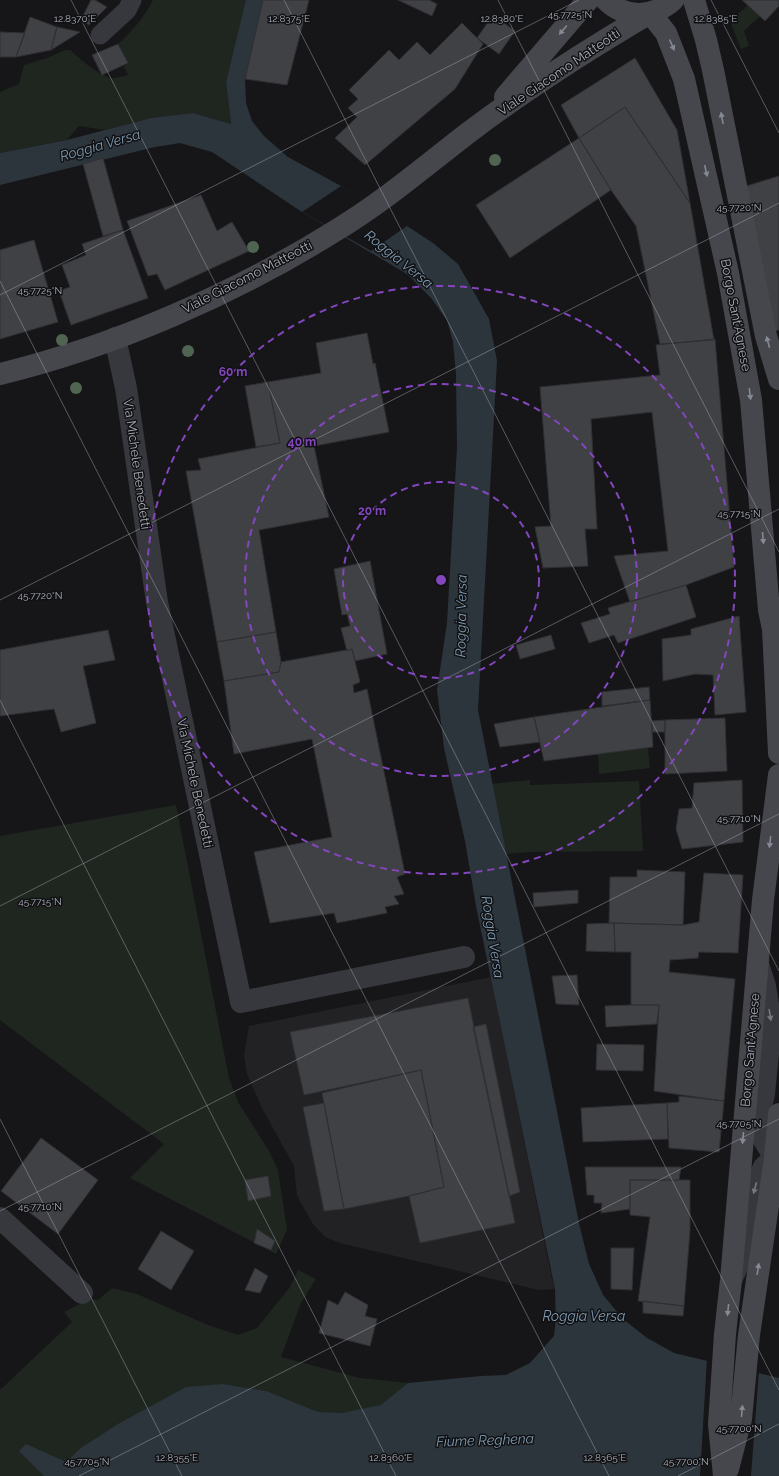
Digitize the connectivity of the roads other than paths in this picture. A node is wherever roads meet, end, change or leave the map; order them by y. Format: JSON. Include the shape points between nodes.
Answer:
{"nodes":[{"id":1,"x":132,"y":0,"type":"edge"},
{"id":2,"x":588,"y":0,"type":"edge"},
{"id":3,"x":606,"y":0,"type":"edge"},
{"id":4,"x":673,"y":0,"type":"edge"},
{"id":5,"x":694,"y":0,"type":"edge"},
{"id":6,"x":650,"y":13,"type":"junction"},
{"id":7,"x":100,"y":35,"type":"dead end"},
{"id":8,"x":470,"y":132,"type":"junction"},
{"id":9,"x":115,"y":338,"type":"junction"},
{"id":10,"x":0,"y":374,"type":"edge"},
{"id":11,"x":779,"y":379,"type":"edge"},
{"id":12,"x":779,"y":564,"type":"edge"},
{"id":13,"x":773,"y":629,"type":"junction"},
{"id":14,"x":779,"y":753,"type":"edge"},
{"id":15,"x":779,"y":775,"type":"edge"},
{"id":16,"x":464,"y":957,"type":"dead end"},
{"id":17,"x":758,"y":963,"type":"junction"},
{"id":18,"x":779,"y":1114,"type":"edge"},
{"id":19,"x":777,"y":1159,"type":"edge"},
{"id":20,"x":0,"y":1218,"type":"edge"},
{"id":21,"x":731,"y":1280,"type":"junction"},
{"id":22,"x":82,"y":1292,"type":"dead end"},
{"id":23,"x":725,"y":1476,"type":"edge"}],
"edges":[{"from":1,"to":7,"type":"lane","via":[[127,10]]},
{"from":2,"to":8,"type":"main road","name":"Viale Giacomo Matteotti","one_way":true,"via":[[514,88]]},
{"from":3,"to":6,"type":"main road","via":[[620,10],[635,14]]},
{"from":4,"to":6,"type":"main road","name":"Viale Giacomo Matteotti"},
{"from":11,"to":5,"type":"main road","name":"Borgo Sant'Agnese","one_way":true,"via":[[766,336],[711,62]]},
{"from":6,"to":8,"type":"main road","name":"Viale Giacomo Matteotti","via":[[596,44]]},
{"from":6,"to":13,"type":"main road","name":"Borgo Sant'Agnese","one_way":true,"via":[[666,33],[684,78],[728,273],[751,400],[769,610]]},
{"from":8,"to":9,"type":"main road","name":"Viale Giacomo Matteotti","via":[[387,196],[335,231],[205,301]]},
{"from":9,"to":10,"type":"main road","name":"Viale Giacomo Matteotti","via":[[30,367]]},
{"from":9,"to":16,"type":"street","name":"Via Michele Benedetti","via":[[126,388],[157,602],[240,1002]]},
{"from":12,"to":13,"type":"main road","name":"Borgo Sant'Agnese"},
{"from":13,"to":14,"type":"main road","name":"Borgo Sant'Agnese"},
{"from":15,"to":17,"type":"main road","name":"Borgo Sant'Agnese","one_way":true,"via":[[763,900]]},
{"from":17,"to":19,"type":"street","name":"Borgo Sant'Agnese","one_way":true,"via":[[771,1023],[764,1094],[759,1114],[762,1135]]},
{"from":17,"to":21,"type":"main road","name":"Borgo Sant'Agnese","one_way":true},
{"from":18,"to":19,"type":"main road"},
{"from":19,"to":21,"type":"street","name":"Borgo Sant'Agnese","one_way":true,"via":[[764,1167],[755,1186],[747,1245]]},
{"from":23,"to":19,"type":"main road","one_way":true,"via":[[741,1419],[748,1335]]},
{"from":20,"to":22,"type":"street"},
{"from":21,"to":23,"type":"main road","name":"Borgo Sant'Agnese","one_way":true,"via":[[719,1424]]}]}
